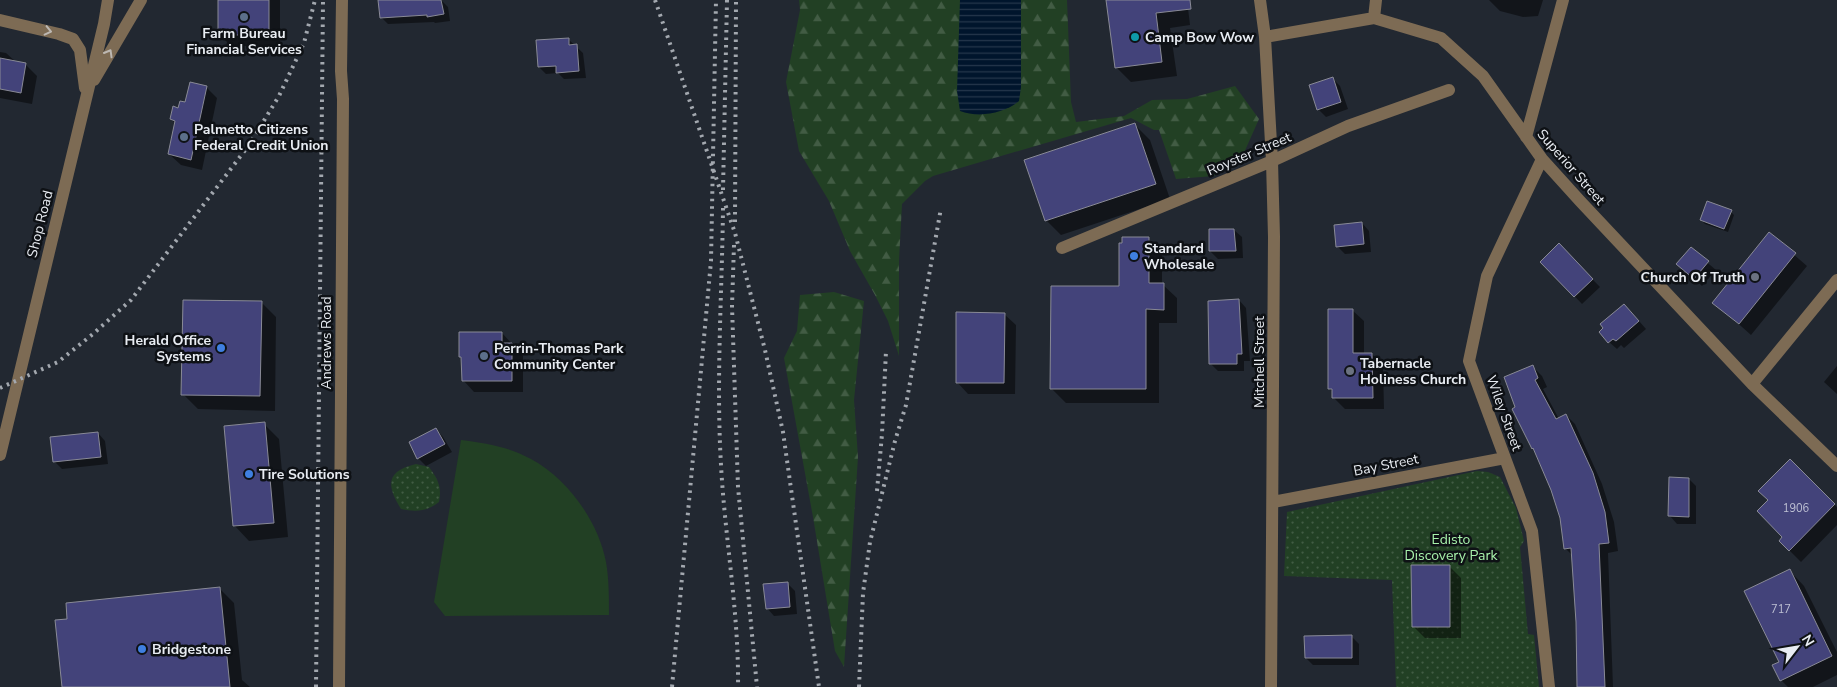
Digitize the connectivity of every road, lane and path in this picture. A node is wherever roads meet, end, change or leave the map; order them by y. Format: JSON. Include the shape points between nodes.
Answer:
{"nodes":[{"id":1,"x":108,"y":0,"type":"edge"},
{"id":2,"x":141,"y":0,"type":"edge"},
{"id":3,"x":342,"y":0,"type":"edge"},
{"id":4,"x":1260,"y":0,"type":"edge"},
{"id":5,"x":1376,"y":0,"type":"edge"},
{"id":6,"x":1563,"y":0,"type":"edge"},
{"id":7,"x":1374,"y":18,"type":"junction"},
{"id":8,"x":0,"y":20,"type":"edge"},
{"id":9,"x":1265,"y":37,"type":"junction"},
{"id":10,"x":1449,"y":90,"type":"dead end"},
{"id":11,"x":86,"y":96,"type":"junction"},
{"id":12,"x":1526,"y":137,"type":"junction"},
{"id":13,"x":1542,"y":159,"type":"junction"},
{"id":14,"x":1272,"y":161,"type":"junction"},
{"id":15,"x":1062,"y":248,"type":"dead end"},
{"id":16,"x":1837,"y":280,"type":"edge"},
{"id":17,"x":1752,"y":384,"type":"junction"},
{"id":18,"x":0,"y":455,"type":"edge"},
{"id":19,"x":1505,"y":458,"type":"junction"},
{"id":20,"x":1837,"y":466,"type":"edge"},
{"id":21,"x":1273,"y":502,"type":"junction"},
{"id":22,"x":339,"y":687,"type":"edge"},
{"id":23,"x":1272,"y":687,"type":"edge"},
{"id":24,"x":1549,"y":687,"type":"edge"}],
"edges":[{"from":1,"to":11,"type":"street","name":"Shop Road"},
{"from":11,"to":2,"type":"street","one_way":true},
{"from":3,"to":22,"type":"street","name":"Andrews Road"},
{"from":4,"to":9,"type":"street"},
{"from":5,"to":7,"type":"street"},
{"from":6,"to":12,"type":"street"},
{"from":7,"to":9,"type":"street","name":"Superior Street"},
{"from":7,"to":12,"type":"street","name":"Superior Street","via":[[1441,38],[1483,76]]},
{"from":8,"to":11,"type":"street","one_way":true,"via":[[74,39],[80,50]]},
{"from":9,"to":14,"type":"street","name":"Mitchell Street"},
{"from":10,"to":14,"type":"street","name":"Royster Street","via":[[1348,126]]},
{"from":11,"to":18,"type":"street","name":"Shop Road"},
{"from":12,"to":13,"type":"street","name":"Superior Street"},
{"from":13,"to":17,"type":"street","name":"Superior Street"},
{"from":13,"to":19,"type":"street","name":"Wiley Street","via":[[1487,276],[1469,361]]},
{"from":14,"to":15,"type":"street","name":"Royster Street"},
{"from":14,"to":21,"type":"street","name":"Mitchell Street"},
{"from":16,"to":17,"type":"street"},
{"from":17,"to":20,"type":"street","name":"Superior Street"},
{"from":19,"to":21,"type":"street","name":"Bay Street"},
{"from":19,"to":24,"type":"street","name":"Wiley Street","via":[[1532,531]]},
{"from":21,"to":23,"type":"street","name":"Mitchell Street"}]}
